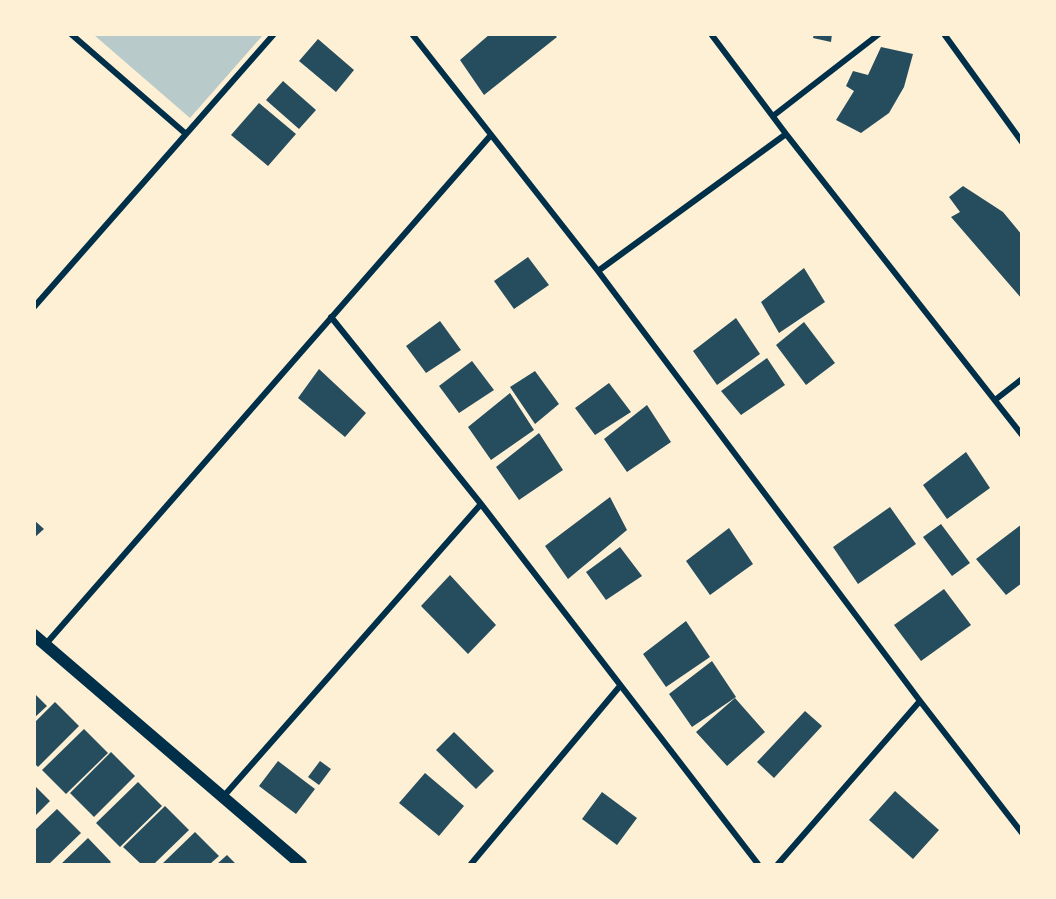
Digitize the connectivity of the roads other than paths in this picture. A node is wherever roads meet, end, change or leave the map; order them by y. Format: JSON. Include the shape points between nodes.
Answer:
{"nodes":[{"id":1,"x":71,"y":34,"type":"edge"},
{"id":2,"x":274,"y":34,"type":"edge"},
{"id":3,"x":412,"y":34,"type":"edge"},
{"id":4,"x":711,"y":34,"type":"edge"},
{"id":5,"x":879,"y":34,"type":"edge"},
{"id":6,"x":944,"y":34,"type":"edge"},
{"id":7,"x":773,"y":116,"type":"junction"},
{"id":8,"x":186,"y":134,"type":"junction"},
{"id":9,"x":786,"y":134,"type":"junction"},
{"id":10,"x":491,"y":135,"type":"junction"},
{"id":11,"x":1022,"y":142,"type":"edge"},
{"id":12,"x":598,"y":271,"type":"junction"},
{"id":13,"x":34,"y":307,"type":"edge"},
{"id":14,"x":331,"y":317,"type":"junction"},
{"id":15,"x":1022,"y":379,"type":"edge"},
{"id":16,"x":995,"y":400,"type":"junction"},
{"id":17,"x":1022,"y":435,"type":"edge"},
{"id":18,"x":482,"y":504,"type":"junction"},
{"id":19,"x":34,"y":636,"type":"edge"},
{"id":20,"x":45,"y":645,"type":"junction"},
{"id":21,"x":620,"y":686,"type":"junction"},
{"id":22,"x":920,"y":701,"type":"junction"},
{"id":23,"x":223,"y":797,"type":"junction"},
{"id":24,"x":1022,"y":833,"type":"edge"},
{"id":25,"x":301,"y":864,"type":"edge"},
{"id":26,"x":471,"y":864,"type":"edge"},
{"id":27,"x":758,"y":864,"type":"edge"},
{"id":28,"x":778,"y":864,"type":"edge"}],
"edges":[{"from":1,"to":8,"type":"street"},
{"from":2,"to":8,"type":"street"},
{"from":3,"to":10,"type":"street"},
{"from":4,"to":7,"type":"street"},
{"from":5,"to":7,"type":"street"},
{"from":6,"to":11,"type":"street"},
{"from":7,"to":9,"type":"street"},
{"from":8,"to":13,"type":"street"},
{"from":9,"to":12,"type":"street"},
{"from":9,"to":16,"type":"street"},
{"from":10,"to":12,"type":"street"},
{"from":10,"to":14,"type":"street"},
{"from":12,"to":22,"type":"street"},
{"from":14,"to":18,"type":"street"},
{"from":14,"to":20,"type":"street"},
{"from":15,"to":16,"type":"street"},
{"from":16,"to":17,"type":"street"},
{"from":18,"to":21,"type":"street"},
{"from":18,"to":23,"type":"street"},
{"from":19,"to":20,"type":"main road"},
{"from":20,"to":23,"type":"main road"},
{"from":21,"to":26,"type":"street"},
{"from":21,"to":27,"type":"street"},
{"from":22,"to":24,"type":"street"},
{"from":22,"to":28,"type":"street"},
{"from":23,"to":25,"type":"main road"}]}
